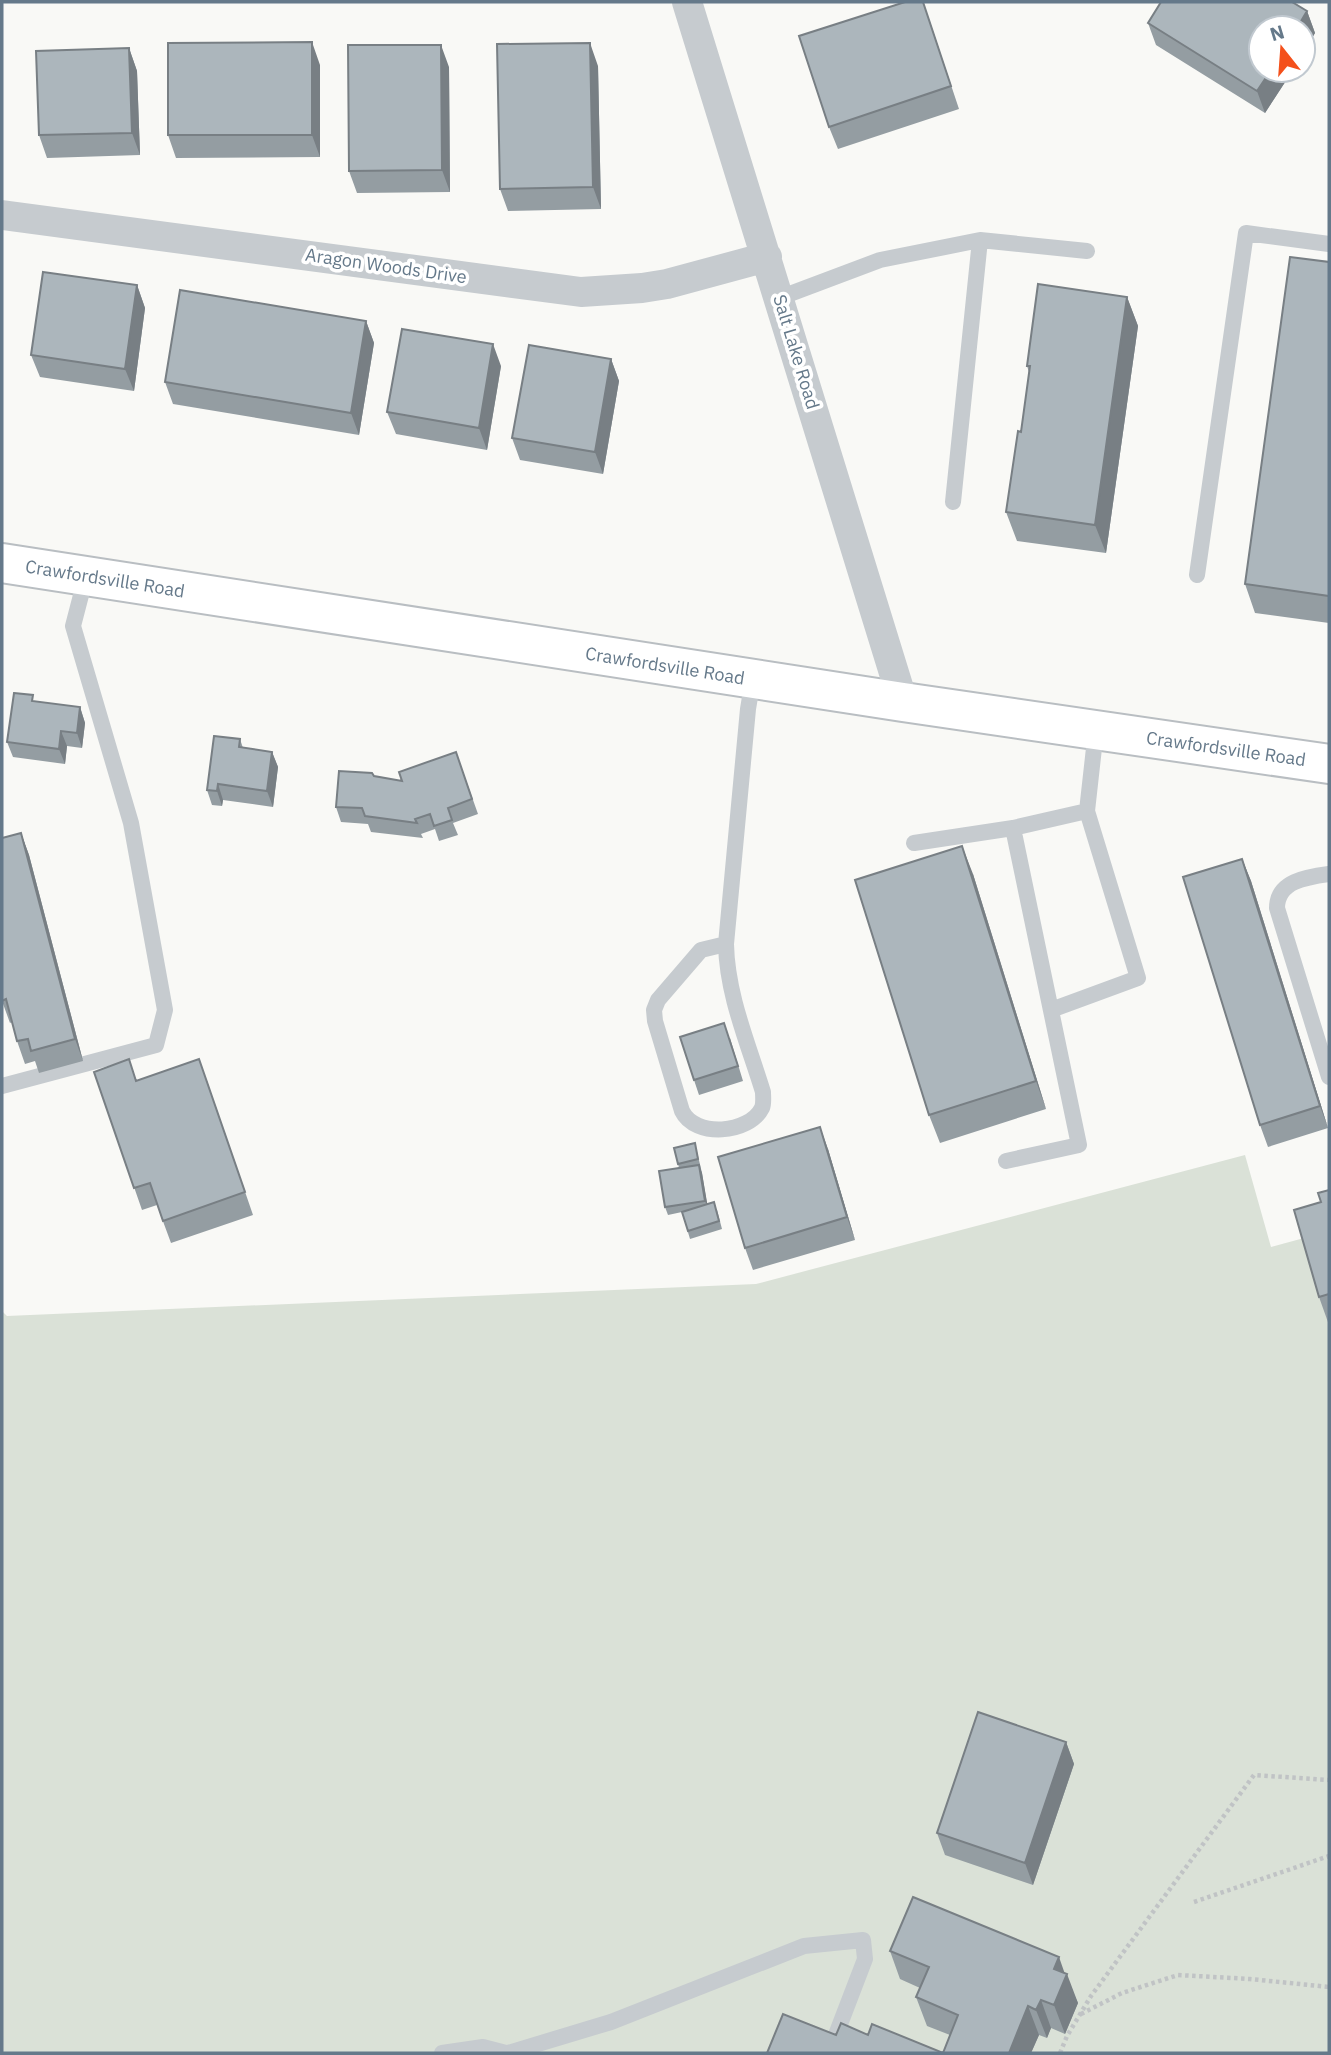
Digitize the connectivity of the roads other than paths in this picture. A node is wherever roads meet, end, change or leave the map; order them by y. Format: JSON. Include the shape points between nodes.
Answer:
{"nodes":[{"id":1,"x":687,"y":2,"type":"edge"},
{"id":2,"x":2,"y":215,"type":"edge"},
{"id":3,"x":979,"y":240,"type":"junction"},
{"id":4,"x":1329,"y":244,"type":"edge"},
{"id":5,"x":1087,"y":251,"type":"dead end"},
{"id":6,"x":767,"y":257,"type":"junction"},
{"id":7,"x":779,"y":298,"type":"junction"},
{"id":8,"x":953,"y":502,"type":"dead end"},
{"id":9,"x":2,"y":563,"type":"edge"},
{"id":10,"x":1197,"y":575,"type":"dead end"},
{"id":11,"x":86,"y":576,"type":"junction"},
{"id":12,"x":752,"y":679,"type":"junction"},
{"id":13,"x":903,"y":702,"type":"junction"},
{"id":14,"x":1096,"y":730,"type":"junction"},
{"id":15,"x":1329,"y":764,"type":"edge"},
{"id":16,"x":1087,"y":811,"type":"junction"},
{"id":17,"x":1013,"y":828,"type":"junction"},
{"id":18,"x":914,"y":843,"type":"dead end"},
{"id":19,"x":1329,"y":874,"type":"edge"},
{"id":20,"x":726,"y":944,"type":"junction"},
{"id":21,"x":1051,"y":1010,"type":"junction"},
{"id":22,"x":1329,"y":1077,"type":"edge"},
{"id":23,"x":2,"y":1086,"type":"edge"},
{"id":24,"x":1006,"y":1161,"type":"dead end"},
{"id":25,"x":442,"y":2053,"type":"edge"},
{"id":26,"x":507,"y":2053,"type":"edge"},
{"id":27,"x":829,"y":2053,"type":"edge"}],
"edges":[{"from":1,"to":6,"type":"street","name":"Salt Lake Road"},
{"from":2,"to":6,"type":"street","name":"Aragon Woods Drive","via":[[581,292],[667,284]]},
{"from":3,"to":5,"type":"lane"},
{"from":3,"to":7,"type":"lane","via":[[880,260]]},
{"from":3,"to":8,"type":"lane"},
{"from":4,"to":10,"type":"lane","via":[[1246,233]]},
{"from":6,"to":7,"type":"street","name":"Salt Lake Road"},
{"from":7,"to":13,"type":"street","name":"Salt Lake Road"},
{"from":9,"to":11,"type":"main road","name":"Crawfordsville Road"},
{"from":11,"to":12,"type":"main road","name":"Crawfordsville Road"},
{"from":11,"to":23,"type":"lane","via":[[73,626],[131,823],[166,1010],[156,1045]]},
{"from":12,"to":13,"type":"main road","name":"Crawfordsville Road"},
{"from":12,"to":20,"type":"lane"},
{"from":13,"to":14,"type":"main road","name":"Crawfordsville Road"},
{"from":14,"to":15,"type":"main road","name":"Crawfordsville Road"},
{"from":14,"to":16,"type":"lane"},
{"from":16,"to":17,"type":"lane"},
{"from":16,"to":21,"type":"lane","via":[[1138,978]]},
{"from":17,"to":18,"type":"lane"},
{"from":17,"to":21,"type":"lane"},
{"from":19,"to":22,"type":"lane","via":[[1293,882],[1282,890],[1277,908]]},
{"from":20,"to":20,"type":"lane","via":[[701,950],[654,1010],[686,1120],[708,1130],[744,1123],[763,1106],[763,1092],[730,987]]},
{"from":21,"to":24,"type":"lane","via":[[1079,1144]]},
{"from":25,"to":26,"type":"lane","via":[[483,2047]]},
{"from":26,"to":27,"type":"lane","via":[[611,2022],[804,1946],[863,1940],[865,1959]]}]}
